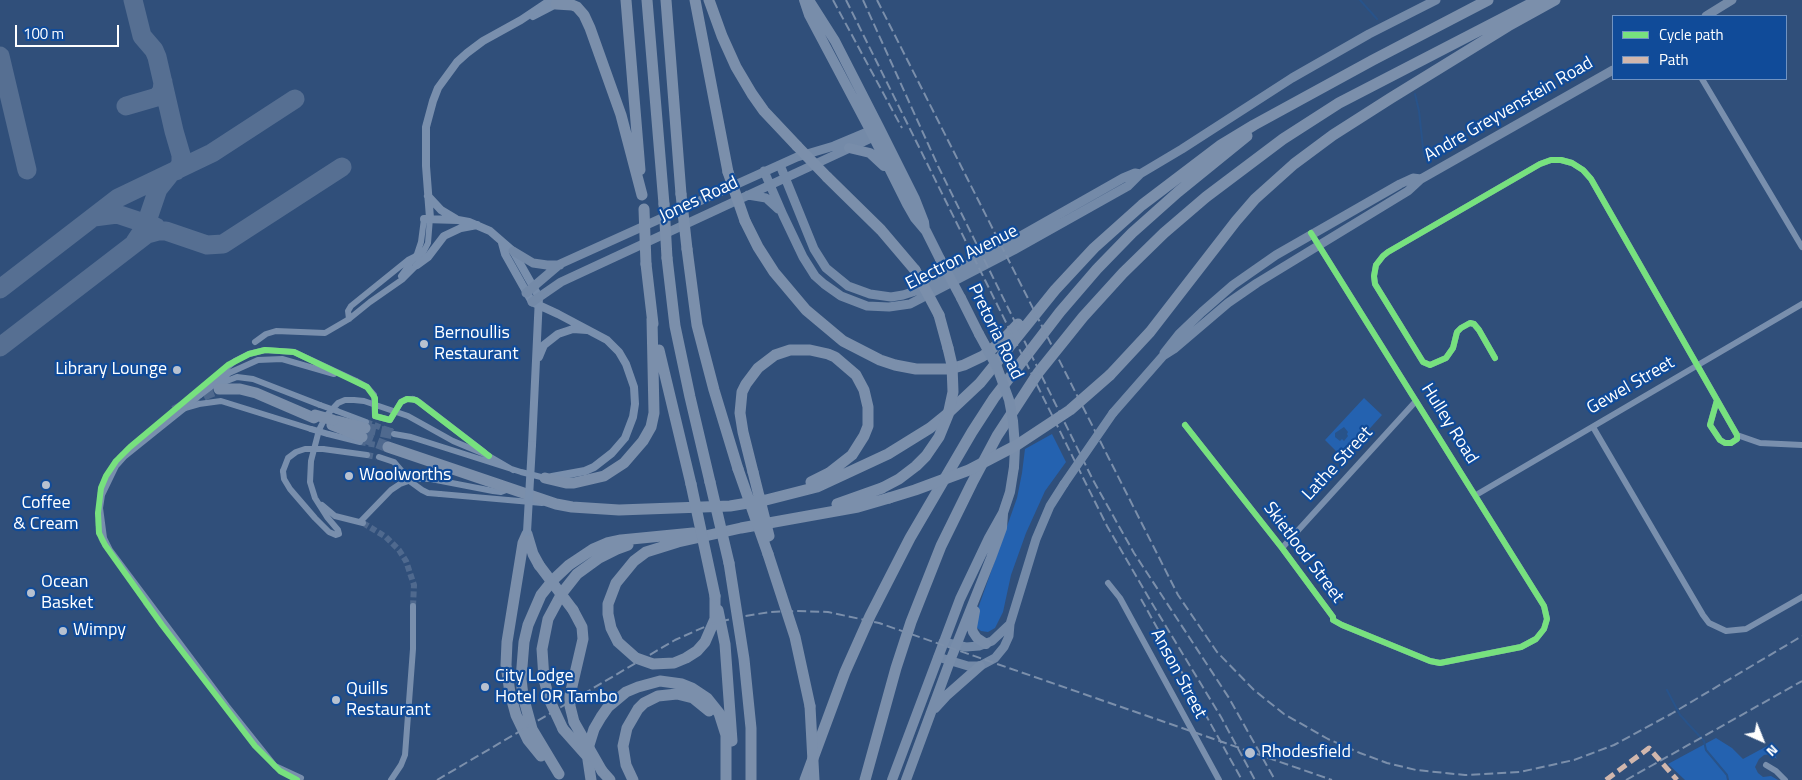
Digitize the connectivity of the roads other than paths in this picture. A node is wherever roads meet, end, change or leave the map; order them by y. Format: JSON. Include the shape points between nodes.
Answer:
{"nodes":[{"id":1,"x":578,"y":0,"type":"edge"},
{"id":2,"x":626,"y":0,"type":"edge"},
{"id":3,"x":647,"y":0,"type":"edge"},
{"id":4,"x":666,"y":0,"type":"edge"},
{"id":5,"x":695,"y":0,"type":"edge"},
{"id":6,"x":709,"y":0,"type":"edge"},
{"id":7,"x":804,"y":0,"type":"edge"},
{"id":8,"x":809,"y":0,"type":"edge"},
{"id":9,"x":1436,"y":0,"type":"edge"},
{"id":10,"x":1488,"y":0,"type":"edge"},
{"id":11,"x":1538,"y":0,"type":"edge"},
{"id":12,"x":1555,"y":0,"type":"edge"},
{"id":13,"x":1732,"y":0,"type":"edge"},
{"id":14,"x":557,"y":1,"type":"edge"},
{"id":15,"x":584,"y":15,"type":"junction"},
{"id":16,"x":1708,"y":15,"type":"edge"},
{"id":17,"x":1612,"y":71,"type":"edge"},
{"id":18,"x":1703,"y":80,"type":"edge"},
{"id":19,"x":1283,"y":110,"type":"junction"},
{"id":20,"x":876,"y":132,"type":"junction"},
{"id":21,"x":849,"y":148,"type":"junction"},
{"id":22,"x":780,"y":165,"type":"junction"},
{"id":23,"x":807,"y":169,"type":"junction"},
{"id":24,"x":764,"y":171,"type":"junction"},
{"id":25,"x":891,"y":174,"type":"junction"},
{"id":26,"x":1140,"y":174,"type":"junction"},
{"id":27,"x":785,"y":179,"type":"junction"},
{"id":28,"x":1422,"y":179,"type":"junction"},
{"id":29,"x":770,"y":185,"type":"junction"},
{"id":30,"x":642,"y":195,"type":"junction"},
{"id":31,"x":747,"y":195,"type":"junction"},
{"id":32,"x":428,"y":196,"type":"junction"},
{"id":33,"x":793,"y":198,"type":"junction"},
{"id":34,"x":782,"y":215,"type":"junction"},
{"id":35,"x":427,"y":219,"type":"junction"},
{"id":36,"x":458,"y":220,"type":"junction"},
{"id":37,"x":477,"y":225,"type":"junction"},
{"id":38,"x":926,"y":231,"type":"junction"},
{"id":39,"x":1311,"y":233,"type":"junction"},
{"id":40,"x":502,"y":243,"type":"junction"},
{"id":41,"x":1318,"y":245,"type":"junction"},
{"id":42,"x":1802,"y":247,"type":"edge"},
{"id":43,"x":1094,"y":248,"type":"junction"},
{"id":44,"x":514,"y":251,"type":"junction"},
{"id":45,"x":416,"y":256,"type":"junction"},
{"id":46,"x":560,"y":264,"type":"junction"},
{"id":47,"x":417,"y":265,"type":"junction"},
{"id":48,"x":394,"y":284,"type":"junction"},
{"id":49,"x":530,"y":290,"type":"junction"},
{"id":50,"x":536,"y":302,"type":"junction"},
{"id":51,"x":1802,"y":304,"type":"edge"},
{"id":52,"x":349,"y":319,"type":"junction"},
{"id":53,"x":652,"y":319,"type":"junction"},
{"id":54,"x":592,"y":331,"type":"junction"},
{"id":55,"x":255,"y":342,"type":"dead end"},
{"id":56,"x":1163,"y":356,"type":"junction"},
{"id":57,"x":1495,"y":358,"type":"dead end"},
{"id":58,"x":1697,"y":366,"type":"junction"},
{"id":59,"x":536,"y":368,"type":"junction"},
{"id":60,"x":356,"y":381,"type":"junction"},
{"id":61,"x":204,"y":387,"type":"tunnel mouth"},
{"id":62,"x":219,"y":389,"type":"tunnel mouth"},
{"id":63,"x":200,"y":395,"type":"junction"},
{"id":64,"x":1717,"y":400,"type":"junction"},
{"id":65,"x":1416,"y":401,"type":"junction"},
{"id":66,"x":185,"y":408,"type":"junction"},
{"id":67,"x":315,"y":417,"type":"junction"},
{"id":68,"x":1185,"y":425,"type":"dead end"},
{"id":69,"x":1592,"y":427,"type":"junction"},
{"id":70,"x":363,"y":432,"type":"tunnel mouth"},
{"id":71,"x":393,"y":433,"type":"tunnel mouth"},
{"id":72,"x":1737,"y":435,"type":"junction"},
{"id":73,"x":1802,"y":445,"type":"edge"},
{"id":74,"x":388,"y":447,"type":"tunnel mouth"},
{"id":75,"x":367,"y":455,"type":"tunnel mouth"},
{"id":76,"x":489,"y":456,"type":"junction"},
{"id":77,"x":376,"y":457,"type":"tunnel mouth"},
{"id":78,"x":513,"y":470,"type":"junction"},
{"id":79,"x":545,"y":478,"type":"junction"},
{"id":80,"x":510,"y":489,"type":"junction"},
{"id":81,"x":312,"y":490,"type":"junction"},
{"id":82,"x":885,"y":493,"type":"junction"},
{"id":83,"x":1476,"y":495,"type":"junction"},
{"id":84,"x":782,"y":496,"type":"junction"},
{"id":85,"x":556,"y":504,"type":"junction"},
{"id":86,"x":1003,"y":513,"type":"junction"},
{"id":87,"x":741,"y":528,"type":"junction"},
{"id":88,"x":527,"y":533,"type":"junction"},
{"id":89,"x":664,"y":536,"type":"junction"},
{"id":90,"x":1282,"y":548,"type":"junction"},
{"id":91,"x":770,"y":552,"type":"junction"},
{"id":92,"x":1108,"y":584,"type":"dead end"},
{"id":93,"x":979,"y":590,"type":"junction"},
{"id":94,"x":1802,"y":597,"type":"edge"},
{"id":95,"x":716,"y":599,"type":"junction"},
{"id":96,"x":413,"y":606,"type":"tunnel mouth"},
{"id":97,"x":1010,"y":624,"type":"junction"},
{"id":98,"x":1541,"y":634,"type":"joint"},
{"id":99,"x":943,"y":642,"type":"junction"},
{"id":100,"x":986,"y":644,"type":"junction"},
{"id":101,"x":956,"y":646,"type":"junction"},
{"id":102,"x":938,"y":657,"type":"junction"},
{"id":103,"x":950,"y":661,"type":"junction"},
{"id":104,"x":980,"y":666,"type":"junction"},
{"id":105,"x":929,"y":714,"type":"junction"},
{"id":106,"x":1766,"y":766,"type":"dead end"},
{"id":107,"x":606,"y":776,"type":"edge"},
{"id":108,"x":561,"y":777,"type":"edge"},
{"id":109,"x":301,"y":778,"type":"dead end"},
{"id":110,"x":391,"y":780,"type":"edge"},
{"id":111,"x":591,"y":780,"type":"edge"},
{"id":112,"x":633,"y":780,"type":"edge"},
{"id":113,"x":725,"y":780,"type":"edge"},
{"id":114,"x":732,"y":780,"type":"edge"},
{"id":115,"x":751,"y":780,"type":"edge"},
{"id":116,"x":805,"y":780,"type":"edge"},
{"id":117,"x":814,"y":780,"type":"edge"},
{"id":118,"x":865,"y":780,"type":"edge"},
{"id":119,"x":892,"y":780,"type":"edge"},
{"id":120,"x":906,"y":780,"type":"edge"},
{"id":121,"x":1219,"y":780,"type":"edge"},
{"id":122,"x":1785,"y":780,"type":"edge"}],
"edges":[{"from":1,"to":15,"type":"highway"},
{"from":2,"to":30,"type":"highway"},
{"from":3,"to":115,"type":"highway","bridge":true,"via":[[667,258],[676,326],[729,563],[744,659]]},
{"from":4,"to":91,"type":"highway","bridge":true,"via":[[686,249],[697,325],[738,468]]},
{"from":5,"to":43,"type":"highway","bridge":true,"via":[[728,172],[745,221],[786,288],[824,327],[843,340],[880,360],[904,368],[950,369],[964,365],[994,348],[1058,279]]},
{"from":6,"to":82,"type":"highway","bridge":true,"via":[[736,67],[764,111],[886,235],[915,270],[939,315],[952,365],[953,392],[948,415],[926,456]]},
{"from":7,"to":20,"type":"main road","name":"Pretoria Road","via":[[809,15]]},
{"from":8,"to":20,"type":"main road","name":"Pretoria Road","via":[[835,41]]},
{"from":9,"to":26,"type":"main road","name":"Electron Avenue","via":[[1323,59]]},
{"from":10,"to":19,"type":"highway"},
{"from":11,"to":118,"type":"highway","via":[[1339,103],[1284,139],[1164,233],[1083,317],[1038,373],[998,436],[941,546],[905,640]]},
{"from":12,"to":82,"type":"highway","bridge":true,"via":[[1391,98],[1294,164],[1236,221],[1150,332],[1110,375],[1070,410],[1017,445],[952,477],[915,490]]},
{"from":13,"to":16,"type":"main road"},
{"from":14,"to":15,"type":"highway","via":[[572,5]]},
{"from":14,"to":32,"type":"street","via":[[467,53],[438,88],[426,127]]},
{"from":15,"to":30,"type":"highway","via":[[621,115]]},
{"from":17,"to":28,"type":"main road","name":"Andre Greyvenstein Road"},
{"from":18,"to":42,"type":"street"},
{"from":19,"to":43,"type":"highway","via":[[1221,145],[1142,205]]},
{"from":19,"to":116,"type":"highway","via":[[1220,157],[1132,233],[1060,312],[994,398],[910,538],[870,616],[838,689]]},
{"from":20,"to":21,"type":"main road","name":"Jones Road"},
{"from":20,"to":22,"type":"main road","name":"Jones Road"},
{"from":20,"to":25,"type":"main road","name":"Pretoria Road"},
{"from":20,"to":38,"type":"main road","name":"Pretoria Road","via":[[915,199]]},
{"from":21,"to":23,"type":"main road","name":"Jones Road"},
{"from":21,"to":25,"type":"main road","via":[[870,153]]},
{"from":22,"to":24,"type":"main road","name":"Jones Road"},
{"from":22,"to":27,"type":"main road","name":"Electron Avenue"},
{"from":23,"to":27,"type":"main road","name":"Jones Road"},
{"from":23,"to":33,"type":"main road","via":[[795,183]]},
{"from":24,"to":29,"type":"main road","name":"Electron Avenue"},
{"from":24,"to":46,"type":"main road","name":"Jones Road"},
{"from":25,"to":38,"type":"main road","name":"Pretoria Road","via":[[915,218]]},
{"from":26,"to":33,"type":"main road","name":"Electron Avenue","via":[[1123,178],[925,288],[891,297],[848,286],[826,268],[814,249]]},
{"from":26,"to":34,"type":"main road","name":"Electron Avenue","via":[[1128,186],[1014,250],[922,299],[900,306],[878,307],[858,303],[824,284],[806,262]]},
{"from":27,"to":29,"type":"main road","name":"Jones Road"},
{"from":27,"to":33,"type":"main road","name":"Electron Avenue"},
{"from":28,"to":39,"type":"main road","name":"Andre Greyvenstein Road","via":[[1413,178],[1400,184]]},
{"from":28,"to":41,"type":"main road","name":"Andre Greyvenstein Road","via":[[1408,191]]},
{"from":29,"to":31,"type":"main road","name":"Jones Road"},
{"from":29,"to":34,"type":"main road","name":"Electron Avenue"},
{"from":30,"to":53,"type":"highway","bridge":true},
{"from":31,"to":34,"type":"main road","via":[[766,198]]},
{"from":31,"to":50,"type":"main road","name":"Jones Road","via":[[556,285]]},
{"from":32,"to":35,"type":"street"},
{"from":32,"to":36,"type":"street","via":[[441,210]]},
{"from":35,"to":36,"type":"street"},
{"from":35,"to":45,"type":"street"},
{"from":35,"to":47,"type":"street","via":[[428,243]]},
{"from":36,"to":37,"type":"street"},
{"from":37,"to":40,"type":"street","via":[[490,231]]},
{"from":37,"to":47,"type":"street","via":[[444,236],[428,257]]},
{"from":38,"to":86,"type":"main road","name":"Pretoria Road","bridge":true,"via":[[997,367],[1009,400],[1014,467]]},
{"from":39,"to":41,"type":"street","name":"Hulley Road"},
{"from":39,"to":56,"type":"main road","name":"Andre Greyvenstein Road","via":[[1233,285],[1179,334]]},
{"from":40,"to":44,"type":"street"},
{"from":40,"to":49,"type":"street","via":[[504,254]]},
{"from":41,"to":56,"type":"main road","name":"Andre Greyvenstein Road","via":[[1257,282]]},
{"from":41,"to":65,"type":"street","name":"Hulley Road"},
{"from":43,"to":84,"type":"highway","via":[[980,382],[946,415],[910,441],[858,469],[817,487]]},
{"from":44,"to":46,"type":"main road","via":[[533,263]]},
{"from":44,"to":49,"type":"street"},
{"from":45,"to":48,"type":"street"},
{"from":45,"to":52,"type":"street","via":[[351,306]]},
{"from":46,"to":49,"type":"main road"},
{"from":47,"to":48,"type":"street"},
{"from":48,"to":52,"type":"street"},
{"from":49,"to":50,"type":"street"},
{"from":50,"to":54,"type":"street"},
{"from":50,"to":59,"type":"street"},
{"from":51,"to":58,"type":"street","name":"Gewel Street"},
{"from":52,"to":55,"type":"street","via":[[325,333],[276,331]]},
{"from":53,"to":79,"type":"highway","via":[[654,413],[643,441],[624,463],[604,476],[574,483]]},
{"from":53,"to":95,"type":"highway","bridge":true},
{"from":54,"to":59,"type":"street","via":[[573,329],[553,337],[542,348]]},
{"from":54,"to":79,"type":"street","via":[[615,348],[626,364],[634,387],[633,417],[625,438],[606,459],[578,473]]},
{"from":56,"to":97,"type":"main road","name":"Andre Greyvenstein Road","bridge":true,"via":[[1113,413],[1050,506],[1036,539]]},
{"from":57,"to":58,"type":"street","via":[[1479,330],[1470,324],[1457,332],[1453,348],[1446,358],[1430,365],[1423,362],[1379,292],[1374,280],[1375,270],[1379,260],[1388,252],[1551,160],[1572,163],[1591,179]]},
{"from":58,"to":64,"type":"street"},
{"from":58,"to":69,"type":"street","name":"Gewel Street"},
{"from":59,"to":88,"type":"street","bridge":true},
{"from":60,"to":61,"type":"street","via":[[294,352],[265,350],[244,356]]},
{"from":60,"to":63,"type":"street","via":[[282,359],[258,360],[233,371]]},
{"from":60,"to":76,"type":"street","bridge":true,"via":[[374,394],[375,416],[390,420],[401,402],[413,399]]},
{"from":62,"to":67,"type":"highway","via":[[248,391]]},
{"from":63,"to":66,"type":"street","bridge":true},
{"from":63,"to":67,"type":"street","via":[[230,379],[244,377],[282,390]]},
{"from":64,"to":72,"type":"street"},
{"from":64,"to":72,"type":"street","via":[[1711,427],[1725,443],[1731,443]]},
{"from":65,"to":83,"type":"street","name":"Hulley Road"},
{"from":65,"to":90,"type":"street","name":"Lathe Street"},
{"from":66,"to":67,"type":"street","via":[[221,402],[274,417]]},
{"from":66,"to":109,"type":"street","via":[[116,466],[102,495],[100,518],[104,538],[275,766]]},
{"from":67,"to":70,"type":"highway","bridge":true},
{"from":68,"to":90,"type":"street","name":"Skietlood Street"},
{"from":69,"to":83,"type":"street","name":"Gewel Street"},
{"from":69,"to":94,"type":"street","via":[[1709,624],[1726,632],[1746,629]]},
{"from":71,"to":78,"type":"street"},
{"from":72,"to":73,"type":"street","via":[[1760,443]]},
{"from":74,"to":80,"type":"highway"},
{"from":75,"to":81,"type":"street","bridge":true,"via":[[305,449],[290,456],[283,471],[286,483],[309,511],[326,530],[339,534]]},
{"from":76,"to":78,"type":"street"},
{"from":76,"to":81,"type":"street","via":[[401,413],[364,401],[345,400],[329,412],[319,430],[309,474]]},
{"from":77,"to":85,"type":"street","bridge":true,"via":[[394,462],[411,482],[425,492]]},
{"from":78,"to":79,"type":"street"},
{"from":80,"to":81,"type":"street","via":[[501,492],[431,479],[414,479],[392,490],[362,523],[333,514]]},
{"from":80,"to":85,"type":"highway"},
{"from":82,"to":87,"type":"highway","via":[[858,507]]},
{"from":83,"to":98,"type":"street","name":"Hulley Road","via":[[1544,606],[1547,619]]},
{"from":84,"to":85,"type":"highway","via":[[730,506],[661,509],[619,510]]},
{"from":84,"to":91,"type":"highway","bridge":true,"via":[[845,462],[859,446],[868,426],[864,390],[856,376],[842,362],[820,351],[790,350],[775,355],[751,376],[742,392],[740,413],[743,432]]},
{"from":86,"to":93,"type":"main road","name":"Pretoria Road","via":[[1002,528]]},
{"from":86,"to":99,"type":"main road","name":"Pretoria Road","via":[[981,554]]},
{"from":87,"to":89,"type":"highway"},
{"from":87,"to":95,"type":"highway","via":[[646,552],[616,583],[609,599],[608,614],[614,636],[622,647],[644,662],[662,665],[686,658],[705,642],[715,619]]},
{"from":88,"to":107,"type":"highway","bridge":true,"via":[[539,565],[582,627],[583,639],[570,695],[571,712]]},
{"from":88,"to":108,"type":"highway","via":[[507,642],[506,665],[516,715],[528,740]]},
{"from":89,"to":107,"type":"highway","bridge":true,"via":[[617,548],[577,574],[553,608],[544,633],[544,679],[549,699],[563,729]]},
{"from":89,"to":108,"type":"highway","via":[[621,540],[593,549],[557,575],[541,594],[534,609],[524,642],[523,696],[532,729]]},
{"from":90,"to":98,"type":"street","name":"Skietlood Street","via":[[1334,620],[1431,661],[1446,663],[1516,648]]},
{"from":91,"to":117,"type":"highway","bridge":true,"via":[[795,638],[810,706]]},
{"from":92,"to":121,"type":"street","name":"Anson Street","via":[[1120,598]]},
{"from":93,"to":100,"type":"main road","via":[[972,628],[975,636]]},
{"from":93,"to":101,"type":"main road","name":"Pretoria Road"},
{"from":95,"to":114,"type":"highway","via":[[729,682]]},
{"from":96,"to":110,"type":"street","via":[[405,755]]},
{"from":97,"to":100,"type":"main road","name":"Andre Greyvenstein Road"},
{"from":97,"to":104,"type":"main road","name":"Andre Greyvenstein Road","via":[[1004,647],[995,658]]},
{"from":99,"to":101,"type":"main road"},
{"from":99,"to":102,"type":"main road","name":"Pretoria Road"},
{"from":100,"to":101,"type":"main road"},
{"from":101,"to":103,"type":"main road","name":"Pretoria Road"},
{"from":102,"to":103,"type":"main road"},
{"from":102,"to":119,"type":"main road","name":"Pretoria Road"},
{"from":103,"to":104,"type":"main road"},
{"from":103,"to":105,"type":"main road","name":"Pretoria Road"},
{"from":104,"to":105,"type":"main road"},
{"from":105,"to":120,"type":"main road","name":"Pretoria Road"},
{"from":106,"to":122,"type":"street"},
{"from":111,"to":113,"type":"highway","via":[[588,745],[601,717],[626,692],[660,681],[692,688],[707,698],[719,713],[726,735],[728,771]]},
{"from":112,"to":113,"type":"highway","via":[[623,746],[631,718],[644,703],[670,694],[693,698],[712,715],[720,734]]}]}
